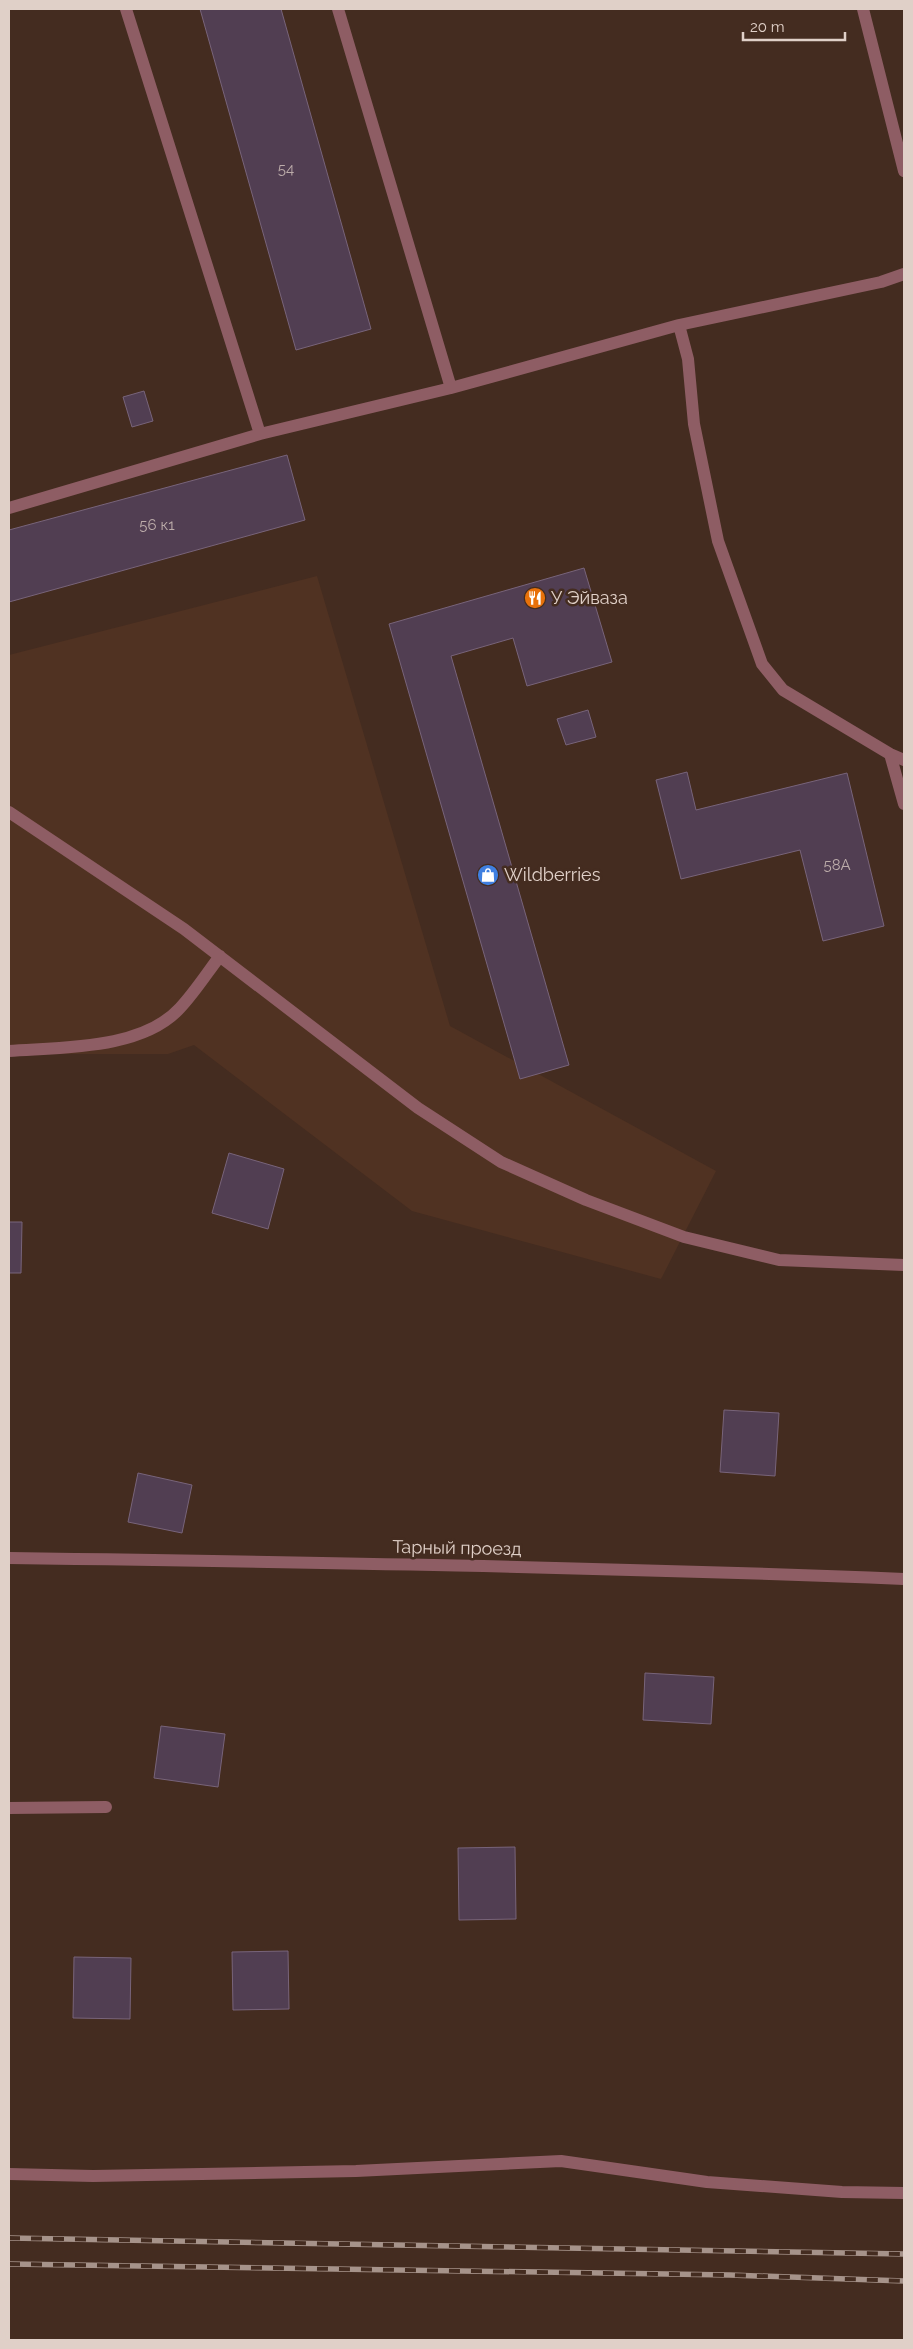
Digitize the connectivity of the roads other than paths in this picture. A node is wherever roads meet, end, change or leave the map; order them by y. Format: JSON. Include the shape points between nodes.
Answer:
{"nodes":[{"id":1,"x":126,"y":9,"type":"edge"},
{"id":2,"x":338,"y":9,"type":"edge"},
{"id":3,"x":863,"y":9,"type":"edge"},
{"id":4,"x":904,"y":171,"type":"edge"},
{"id":5,"x":904,"y":274,"type":"edge"},
{"id":6,"x":679,"y":325,"type":"junction"},
{"id":7,"x":451,"y":388,"type":"junction"},
{"id":8,"x":260,"y":434,"type":"junction"},
{"id":9,"x":9,"y":508,"type":"edge"},
{"id":10,"x":890,"y":754,"type":"junction"},
{"id":11,"x":904,"y":760,"type":"edge"},
{"id":12,"x":904,"y":804,"type":"edge"},
{"id":13,"x":9,"y":812,"type":"edge"},
{"id":14,"x":220,"y":956,"type":"junction"},
{"id":15,"x":9,"y":1051,"type":"edge"},
{"id":16,"x":904,"y":1265,"type":"edge"},
{"id":17,"x":9,"y":1558,"type":"edge"},
{"id":18,"x":904,"y":1579,"type":"edge"},
{"id":19,"x":106,"y":1807,"type":"dead end"},
{"id":20,"x":9,"y":1808,"type":"edge"},
{"id":21,"x":9,"y":2174,"type":"edge"},
{"id":22,"x":904,"y":2193,"type":"edge"}],
"edges":[{"from":1,"to":8,"type":"street"},
{"from":2,"to":7,"type":"street"},
{"from":3,"to":4,"type":"street"},
{"from":5,"to":6,"type":"street","via":[[881,282]]},
{"from":6,"to":7,"type":"street"},
{"from":6,"to":10,"type":"street","via":[[688,359],[694,424],[718,540],[762,664],[783,690]]},
{"from":7,"to":8,"type":"street"},
{"from":8,"to":9,"type":"street"},
{"from":10,"to":11,"type":"street"},
{"from":10,"to":12,"type":"street"},
{"from":13,"to":14,"type":"street"},
{"from":14,"to":15,"type":"street","via":[[179,1009],[158,1026],[135,1037]]},
{"from":14,"to":16,"type":"street","via":[[418,1108],[509,1166],[684,1238],[779,1260]]},
{"from":17,"to":18,"type":"street","name":"Тарный проезд","via":[[300,1562]]},
{"from":19,"to":20,"type":"street"},
{"from":21,"to":22,"type":"street","via":[[93,2176],[346,2171],[561,2161],[707,2182]]}]}
